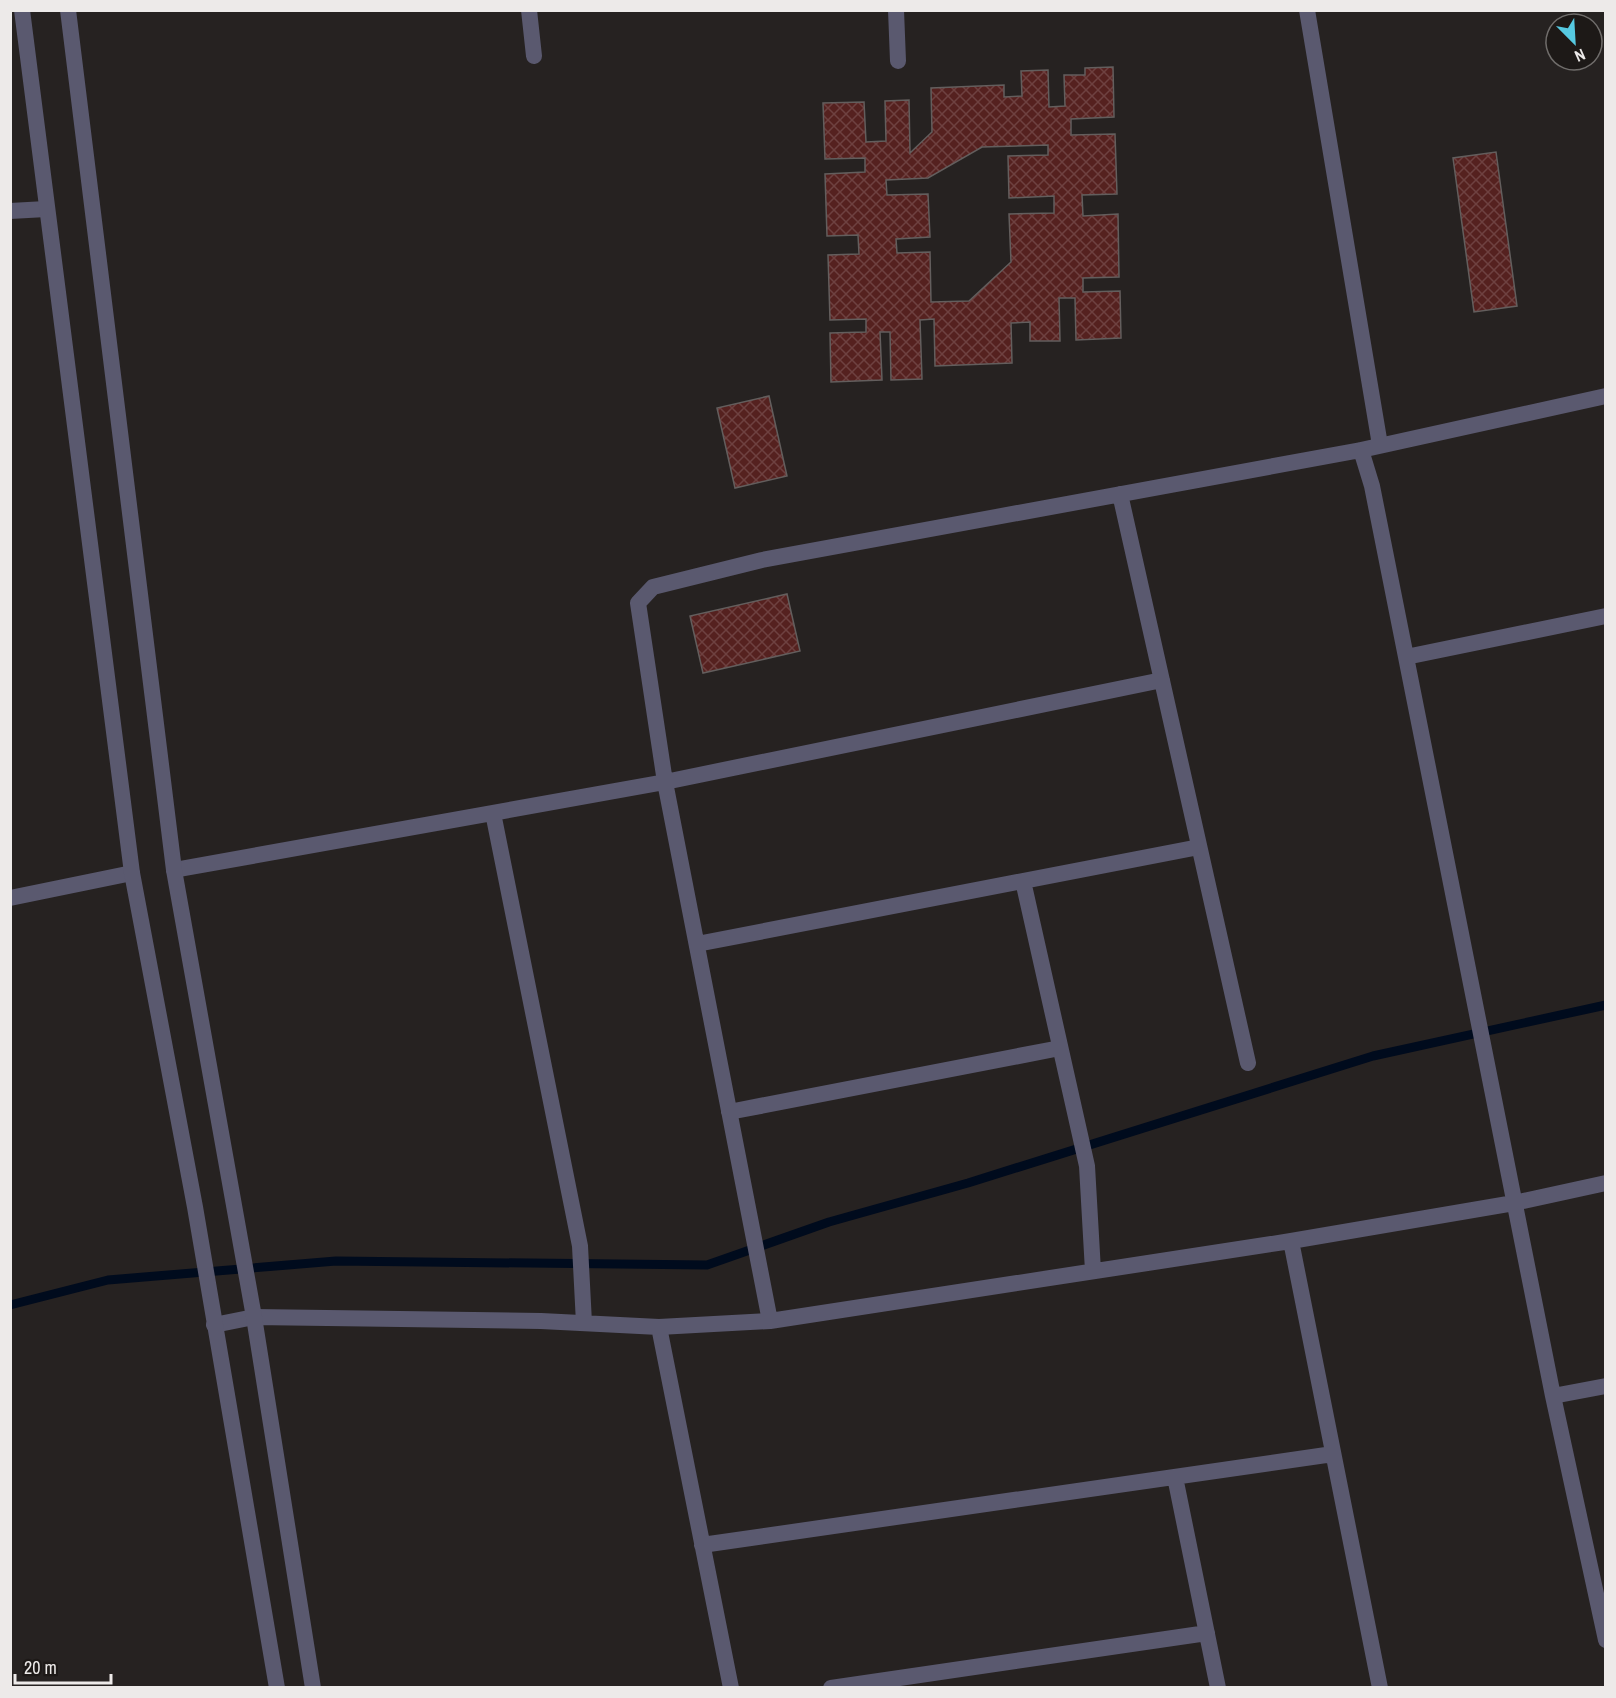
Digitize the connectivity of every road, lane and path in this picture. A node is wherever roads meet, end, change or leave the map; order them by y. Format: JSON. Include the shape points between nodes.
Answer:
{"nodes":[{"id":1,"x":22,"y":10,"type":"edge"},
{"id":2,"x":68,"y":10,"type":"edge"},
{"id":3,"x":529,"y":10,"type":"edge"},
{"id":4,"x":896,"y":10,"type":"edge"},
{"id":5,"x":1307,"y":10,"type":"edge"},
{"id":6,"x":534,"y":56,"type":"dead end"},
{"id":7,"x":898,"y":61,"type":"dead end"},
{"id":8,"x":46,"y":209,"type":"junction"},
{"id":9,"x":10,"y":211,"type":"edge"},
{"id":10,"x":1605,"y":396,"type":"edge"},
{"id":11,"x":1380,"y":445,"type":"junction"},
{"id":12,"x":1361,"y":450,"type":"junction"},
{"id":13,"x":1120,"y":494,"type":"junction"},
{"id":14,"x":1605,"y":620,"type":"edge"},
{"id":15,"x":1406,"y":657,"type":"junction"},
{"id":16,"x":1162,"y":680,"type":"junction"},
{"id":17,"x":665,"y":783,"type":"junction"},
{"id":18,"x":492,"y":813,"type":"junction"},
{"id":19,"x":1199,"y":847,"type":"junction"},
{"id":20,"x":174,"y":870,"type":"junction"},
{"id":21,"x":132,"y":873,"type":"junction"},
{"id":22,"x":1023,"y":881,"type":"junction"},
{"id":23,"x":10,"y":898,"type":"edge"},
{"id":24,"x":697,"y":944,"type":"junction"},
{"id":25,"x":1060,"y":1048,"type":"junction"},
{"id":26,"x":1248,"y":1063,"type":"dead end"},
{"id":27,"x":729,"y":1112,"type":"junction"},
{"id":28,"x":1605,"y":1183,"type":"edge"},
{"id":29,"x":1515,"y":1203,"type":"junction"},
{"id":30,"x":1291,"y":1241,"type":"junction"},
{"id":31,"x":1093,"y":1271,"type":"junction"},
{"id":32,"x":254,"y":1317,"type":"junction"},
{"id":33,"x":770,"y":1321,"type":"junction"},
{"id":34,"x":584,"y":1323,"type":"junction"},
{"id":35,"x":214,"y":1325,"type":"junction"},
{"id":36,"x":659,"y":1327,"type":"junction"},
{"id":37,"x":1605,"y":1386,"type":"edge"},
{"id":38,"x":1553,"y":1396,"type":"junction"},
{"id":39,"x":1333,"y":1454,"type":"junction"},
{"id":40,"x":1175,"y":1477,"type":"junction"},
{"id":41,"x":702,"y":1545,"type":"junction"},
{"id":42,"x":1207,"y":1633,"type":"junction"},
{"id":43,"x":1605,"y":1640,"type":"edge"},
{"id":44,"x":277,"y":1688,"type":"edge"},
{"id":45,"x":313,"y":1688,"type":"edge"},
{"id":46,"x":731,"y":1688,"type":"edge"},
{"id":47,"x":831,"y":1688,"type":"edge"},
{"id":48,"x":1218,"y":1688,"type":"edge"},
{"id":49,"x":1380,"y":1688,"type":"edge"}],
"edges":[{"from":1,"to":8,"type":"street"},
{"from":2,"to":20,"type":"street"},
{"from":3,"to":6,"type":"street"},
{"from":4,"to":7,"type":"street"},
{"from":5,"to":11,"type":"street"},
{"from":8,"to":9,"type":"street"},
{"from":8,"to":21,"type":"street"},
{"from":10,"to":11,"type":"street"},
{"from":11,"to":12,"type":"street"},
{"from":12,"to":13,"type":"street"},
{"from":12,"to":15,"type":"street","via":[[1372,486]]},
{"from":13,"to":16,"type":"street"},
{"from":13,"to":17,"type":"street","via":[[774,558],[653,586],[638,603]]},
{"from":14,"to":15,"type":"street"},
{"from":15,"to":29,"type":"street"},
{"from":16,"to":17,"type":"street"},
{"from":16,"to":19,"type":"street"},
{"from":17,"to":18,"type":"street"},
{"from":17,"to":24,"type":"street"},
{"from":18,"to":20,"type":"street"},
{"from":18,"to":34,"type":"street","via":[[580,1246]]},
{"from":19,"to":22,"type":"street"},
{"from":19,"to":26,"type":"street"},
{"from":20,"to":32,"type":"street"},
{"from":21,"to":23,"type":"street"},
{"from":21,"to":35,"type":"street"},
{"from":22,"to":24,"type":"street"},
{"from":22,"to":25,"type":"street"},
{"from":24,"to":27,"type":"street"},
{"from":25,"to":27,"type":"street"},
{"from":25,"to":31,"type":"street","via":[[1087,1166]]},
{"from":27,"to":33,"type":"street"},
{"from":28,"to":29,"type":"street"},
{"from":29,"to":30,"type":"street"},
{"from":29,"to":38,"type":"street"},
{"from":30,"to":31,"type":"street"},
{"from":30,"to":39,"type":"street"},
{"from":31,"to":33,"type":"street"},
{"from":32,"to":34,"type":"street"},
{"from":32,"to":35,"type":"street"},
{"from":32,"to":45,"type":"street"},
{"from":33,"to":36,"type":"street"},
{"from":34,"to":36,"type":"street"},
{"from":35,"to":44,"type":"street"},
{"from":36,"to":41,"type":"street"},
{"from":37,"to":38,"type":"street"},
{"from":38,"to":43,"type":"street"},
{"from":39,"to":40,"type":"street"},
{"from":39,"to":49,"type":"street"},
{"from":40,"to":41,"type":"street"},
{"from":40,"to":42,"type":"street"},
{"from":41,"to":46,"type":"street"},
{"from":42,"to":47,"type":"street"},
{"from":42,"to":48,"type":"street"}]}
